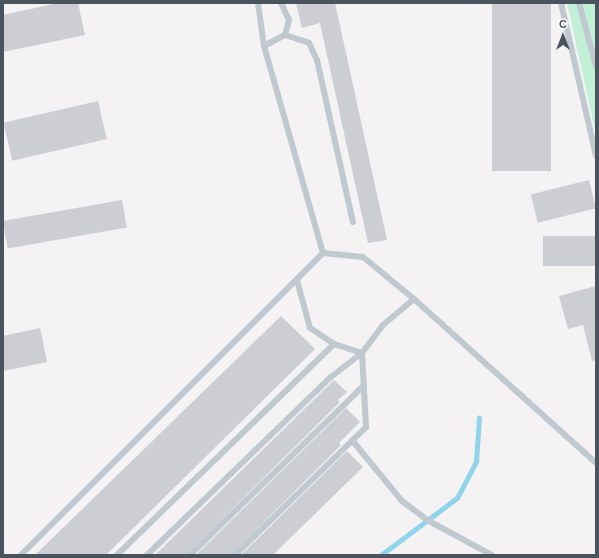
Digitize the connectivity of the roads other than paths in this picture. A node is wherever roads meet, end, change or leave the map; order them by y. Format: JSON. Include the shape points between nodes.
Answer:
{"nodes":[{"id":1,"x":258,"y":3,"type":"edge"},
{"id":2,"x":282,"y":3,"type":"edge"},
{"id":3,"x":561,"y":3,"type":"edge"},
{"id":4,"x":579,"y":3,"type":"edge"},
{"id":5,"x":285,"y":36,"type":"junction"},
{"id":6,"x":593,"y":41,"type":"edge"},
{"id":7,"x":264,"y":46,"type":"junction"},
{"id":8,"x":596,"y":66,"type":"edge"},
{"id":9,"x":596,"y":156,"type":"edge"},
{"id":10,"x":353,"y":222,"type":"dead end"},
{"id":11,"x":323,"y":254,"type":"junction"},
{"id":12,"x":297,"y":280,"type":"junction"},
{"id":13,"x":414,"y":299,"type":"junction"},
{"id":14,"x":334,"y":344,"type":"junction"},
{"id":15,"x":362,"y":353,"type":"junction"},
{"id":16,"x":364,"y":385,"type":"junction"},
{"id":17,"x":352,"y":440,"type":"junction"},
{"id":18,"x":596,"y":463,"type":"edge"},
{"id":19,"x":21,"y":555,"type":"edge"},
{"id":20,"x":117,"y":555,"type":"edge"},
{"id":21,"x":147,"y":555,"type":"edge"},
{"id":22,"x":190,"y":555,"type":"edge"},
{"id":23,"x":235,"y":555,"type":"edge"},
{"id":24,"x":492,"y":555,"type":"edge"}],
"edges":[{"from":1,"to":7,"type":"lane"},
{"from":2,"to":5,"type":"lane","via":[[289,20]]},
{"from":3,"to":9,"type":"lane"},
{"from":4,"to":6,"type":"lane"},
{"from":5,"to":7,"type":"lane"},
{"from":5,"to":10,"type":"lane","via":[[309,43],[317,60]]},
{"from":6,"to":8,"type":"lane"},
{"from":7,"to":11,"type":"lane"},
{"from":11,"to":12,"type":"lane"},
{"from":11,"to":13,"type":"lane","via":[[363,257]]},
{"from":12,"to":14,"type":"lane","via":[[310,328]]},
{"from":12,"to":19,"type":"lane"},
{"from":13,"to":15,"type":"lane","via":[[383,325]]},
{"from":13,"to":18,"type":"lane"},
{"from":14,"to":15,"type":"lane"},
{"from":14,"to":20,"type":"lane"},
{"from":15,"to":16,"type":"lane"},
{"from":15,"to":21,"type":"lane","via":[[331,377]]},
{"from":16,"to":17,"type":"lane","via":[[366,427]]},
{"from":16,"to":22,"type":"lane"},
{"from":17,"to":23,"type":"lane"},
{"from":17,"to":24,"type":"lane","via":[[402,501],[427,520]]}]}
